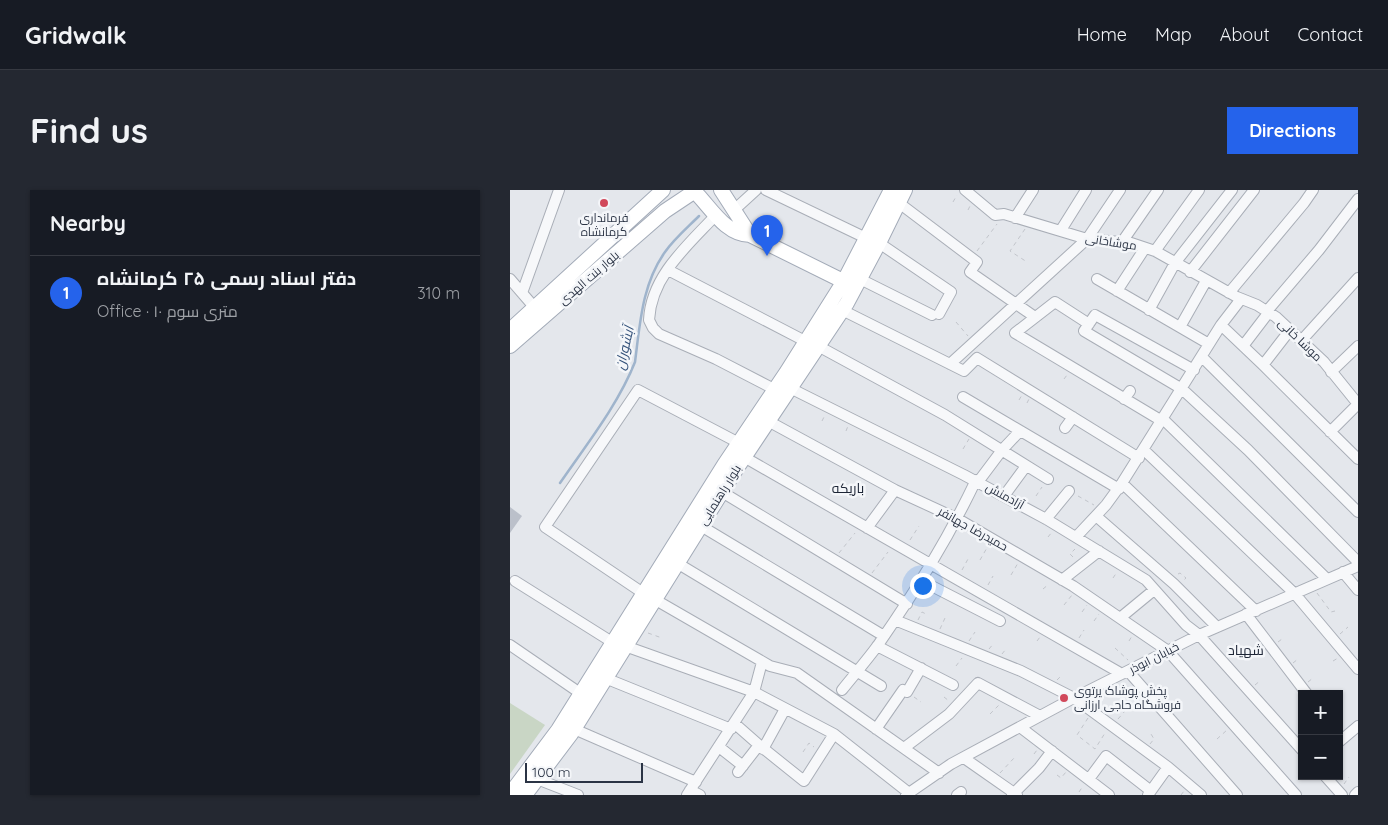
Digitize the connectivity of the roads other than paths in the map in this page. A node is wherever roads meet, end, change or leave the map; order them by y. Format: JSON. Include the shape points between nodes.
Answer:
{"nodes":[{"id":1,"x":559,"y":190,"type":"edge"},
{"id":2,"x":663,"y":190,"type":"edge"},
{"id":3,"x":715,"y":190,"type":"edge"},
{"id":4,"x":721,"y":190,"type":"edge"},
{"id":5,"x":756,"y":190,"type":"edge"},
{"id":6,"x":766,"y":190,"type":"edge"},
{"id":7,"x":891,"y":190,"type":"edge"},
{"id":8,"x":905,"y":190,"type":"edge"},
{"id":9,"x":965,"y":190,"type":"edge"},
{"id":10,"x":1086,"y":190,"type":"edge"},
{"id":11,"x":1120,"y":190,"type":"edge"},
{"id":12,"x":1158,"y":190,"type":"edge"},
{"id":13,"x":1199,"y":190,"type":"edge"},
{"id":14,"x":1232,"y":190,"type":"edge"},
{"id":15,"x":1254,"y":190,"type":"edge"},
{"id":16,"x":1313,"y":190,"type":"edge"},
{"id":17,"x":1031,"y":191,"type":"edge"},
{"id":18,"x":693,"y":192,"type":"edge"},
{"id":19,"x":1358,"y":198,"type":"edge"},
{"id":20,"x":898,"y":203,"type":"junction"},
{"id":21,"x":733,"y":211,"type":"junction"},
{"id":22,"x":716,"y":215,"type":"junction"},
{"id":23,"x":1015,"y":218,"type":"junction"},
{"id":24,"x":1061,"y":230,"type":"junction"},
{"id":25,"x":750,"y":236,"type":"junction"},
{"id":26,"x":866,"y":238,"type":"junction"},
{"id":27,"x":1087,"y":239,"type":"junction"},
{"id":28,"x":1122,"y":242,"type":"junction"},
{"id":29,"x":879,"y":243,"type":"junction"},
{"id":30,"x":1150,"y":250,"type":"junction"},
{"id":31,"x":1175,"y":263,"type":"junction"},
{"id":32,"x":668,"y":270,"type":"junction"},
{"id":33,"x":1190,"y":272,"type":"junction"},
{"id":34,"x":1358,"y":278,"type":"edge"},
{"id":35,"x":510,"y":279,"type":"edge"},
{"id":36,"x":1097,"y":279,"type":"dead end"},
{"id":37,"x":1206,"y":281,"type":"junction"},
{"id":38,"x":853,"y":283,"type":"junction"},
{"id":39,"x":1117,"y":291,"type":"junction"},
{"id":40,"x":522,"y":293,"type":"junction"},
{"id":41,"x":1229,"y":293,"type":"junction"},
{"id":42,"x":1241,"y":299,"type":"junction"},
{"id":43,"x":1015,"y":303,"type":"junction"},
{"id":44,"x":535,"y":308,"type":"junction"},
{"id":45,"x":842,"y":310,"type":"junction"},
{"id":46,"x":1149,"y":310,"type":"junction"},
{"id":47,"x":1268,"y":312,"type":"junction"},
{"id":48,"x":1035,"y":317,"type":"junction"},
{"id":49,"x":1221,"y":325,"type":"junction"},
{"id":50,"x":1087,"y":328,"type":"junction"},
{"id":51,"x":1180,"y":328,"type":"junction"},
{"id":52,"x":510,"y":330,"type":"edge"},
{"id":53,"x":1290,"y":330,"type":"junction"},
{"id":54,"x":1301,"y":341,"type":"junction"},
{"id":55,"x":812,"y":343,"type":"junction"},
{"id":56,"x":1209,"y":344,"type":"junction"},
{"id":57,"x":510,"y":346,"type":"edge"},
{"id":58,"x":1243,"y":346,"type":"junction"},
{"id":59,"x":1358,"y":346,"type":"edge"},
{"id":60,"x":1202,"y":357,"type":"junction"},
{"id":61,"x":950,"y":364,"type":"junction"},
{"id":62,"x":1264,"y":365,"type":"junction"},
{"id":63,"x":1194,"y":370,"type":"junction"},
{"id":64,"x":1332,"y":372,"type":"junction"},
{"id":65,"x":790,"y":388,"type":"junction"},
{"id":66,"x":774,"y":389,"type":"junction"},
{"id":67,"x":1182,"y":389,"type":"junction"},
{"id":68,"x":963,"y":398,"type":"dead end"},
{"id":69,"x":1358,"y":404,"type":"edge"},
{"id":70,"x":1073,"y":417,"type":"junction"},
{"id":71,"x":1163,"y":420,"type":"junction"},
{"id":72,"x":768,"y":421,"type":"junction"},
{"id":73,"x":1065,"y":428,"type":"dead end"},
{"id":74,"x":1019,"y":432,"type":"junction"},
{"id":75,"x":1330,"y":432,"type":"junction"},
{"id":76,"x":739,"y":443,"type":"junction"},
{"id":77,"x":1002,"y":450,"type":"junction"},
{"id":78,"x":1141,"y":454,"type":"junction"},
{"id":79,"x":744,"y":457,"type":"junction"},
{"id":80,"x":1358,"y":459,"type":"edge"},
{"id":81,"x":1026,"y":466,"type":"junction"},
{"id":82,"x":1048,"y":478,"type":"road end"},
{"id":83,"x":977,"y":481,"type":"junction"},
{"id":84,"x":1121,"y":486,"type":"junction"},
{"id":85,"x":895,"y":490,"type":"junction"},
{"id":86,"x":1069,"y":491,"type":"dead end"},
{"id":87,"x":722,"y":492,"type":"junction"},
{"id":88,"x":1004,"y":496,"type":"junction"},
{"id":89,"x":1358,"y":512,"type":"edge"},
{"id":90,"x":1096,"y":516,"type":"junction"},
{"id":91,"x":958,"y":519,"type":"junction"},
{"id":92,"x":1046,"y":519,"type":"junction"},
{"id":93,"x":700,"y":526,"type":"junction"},
{"id":94,"x":868,"y":528,"type":"junction"},
{"id":95,"x":1080,"y":539,"type":"junction"},
{"id":96,"x":1099,"y":551,"type":"junction"},
{"id":97,"x":677,"y":563,"type":"junction"},
{"id":98,"x":1358,"y":564,"type":"edge"},
{"id":99,"x":932,"y":565,"type":"junction"},
{"id":100,"x":1343,"y":572,"type":"junction"},
{"id":101,"x":922,"y":580,"type":"junction"},
{"id":102,"x":1062,"y":580,"type":"junction"},
{"id":103,"x":1326,"y":580,"type":"junction"},
{"id":104,"x":515,"y":581,"type":"dead end"},
{"id":105,"x":1154,"y":590,"type":"junction"},
{"id":106,"x":1358,"y":590,"type":"edge"},
{"id":107,"x":1295,"y":594,"type":"junction"},
{"id":108,"x":649,"y":596,"type":"junction"},
{"id":109,"x":907,"y":604,"type":"junction"},
{"id":110,"x":1251,"y":612,"type":"junction"},
{"id":111,"x":1120,"y":618,"type":"junction"},
{"id":112,"x":896,"y":620,"type":"junction"},
{"id":113,"x":1000,"y":621,"type":"dead end"},
{"id":114,"x":1217,"y":627,"type":"junction"},
{"id":115,"x":1199,"y":635,"type":"junction"},
{"id":116,"x":884,"y":636,"type":"junction"},
{"id":117,"x":618,"y":644,"type":"junction"},
{"id":118,"x":510,"y":645,"type":"edge"},
{"id":119,"x":877,"y":646,"type":"junction"},
{"id":120,"x":1168,"y":651,"type":"junction"},
{"id":121,"x":760,"y":657,"type":"junction"},
{"id":122,"x":921,"y":668,"type":"junction"},
{"id":123,"x":1358,"y":669,"type":"edge"},
{"id":124,"x":856,"y":671,"type":"junction"},
{"id":125,"x":1128,"y":671,"type":"junction"},
{"id":126,"x":605,"y":678,"type":"junction"},
{"id":127,"x":954,"y":685,"type":"dead end"},
{"id":128,"x":881,"y":686,"type":"dead end"},
{"id":129,"x":842,"y":690,"type":"dead end"},
{"id":130,"x":1304,"y":690,"type":"edge"},
{"id":131,"x":754,"y":692,"type":"junction"},
{"id":132,"x":580,"y":693,"type":"junction"},
{"id":133,"x":1074,"y":698,"type":"junction"},
{"id":134,"x":785,"y":709,"type":"junction"},
{"id":135,"x":1040,"y":716,"type":"junction"},
{"id":136,"x":733,"y":726,"type":"junction"},
{"id":137,"x":1020,"y":726,"type":"junction"},
{"id":138,"x":1358,"y":726,"type":"edge"},
{"id":139,"x":574,"y":729,"type":"junction"},
{"id":140,"x":876,"y":729,"type":"junction"},
{"id":141,"x":834,"y":734,"type":"junction"},
{"id":142,"x":1343,"y":739,"type":"edge"},
{"id":143,"x":1298,"y":746,"type":"edge"},
{"id":144,"x":719,"y":747,"type":"junction"},
{"id":145,"x":761,"y":747,"type":"junction"},
{"id":146,"x":904,"y":748,"type":"junction"},
{"id":147,"x":1052,"y":751,"type":"junction"},
{"id":148,"x":964,"y":758,"type":"junction"},
{"id":149,"x":1168,"y":767,"type":"junction"},
{"id":150,"x":939,"y":773,"type":"junction"},
{"id":151,"x":537,"y":779,"type":"junction"},
{"id":152,"x":1088,"y":779,"type":"junction"},
{"id":153,"x":1329,"y":780,"type":"edge"},
{"id":154,"x":691,"y":789,"type":"edge"},
{"id":155,"x":1358,"y":792,"type":"edge"},
{"id":156,"x":1150,"y":793,"type":"edge"},
{"id":157,"x":510,"y":794,"type":"edge"},
{"id":158,"x":907,"y":794,"type":"edge"},
{"id":159,"x":1014,"y":794,"type":"edge"},
{"id":160,"x":525,"y":795,"type":"edge"},
{"id":161,"x":578,"y":795,"type":"edge"},
{"id":162,"x":700,"y":795,"type":"edge"},
{"id":163,"x":1109,"y":795,"type":"edge"},
{"id":164,"x":1201,"y":795,"type":"edge"},
{"id":165,"x":1237,"y":795,"type":"edge"},
{"id":166,"x":1296,"y":795,"type":"edge"},
{"id":167,"x":1342,"y":795,"type":"edge"},
{"id":168,"x":1355,"y":795,"type":"edge"}],
"edges":[{"from":1,"to":40,"type":"street"},
{"from":2,"to":44,"type":"main road","name":"بلوار بنت الهدی"},
{"from":3,"to":18,"type":"main road","name":"بلوار بنت الهدی","via":[[710,194]]},
{"from":4,"to":21,"type":"main road"},
{"from":5,"to":21,"type":"street"},
{"from":6,"to":26,"type":"street"},
{"from":7,"to":26,"type":"main road","name":"بلوار راهنمایی"},
{"from":8,"to":20,"type":"main road","name":"بلوار راهنمایی"},
{"from":9,"to":23,"type":"street","name":"موشاخانی","via":[[995,215]]},
{"from":10,"to":24,"type":"street"},
{"from":11,"to":27,"type":"street"},
{"from":12,"to":28,"type":"street"},
{"from":13,"to":30,"type":"street"},
{"from":14,"to":31,"type":"street"},
{"from":15,"to":33,"type":"street"},
{"from":16,"to":41,"type":"street"},
{"from":17,"to":23,"type":"street"},
{"from":18,"to":22,"type":"main road"},
{"from":18,"to":57,"type":"main road","name":"بلوار بنت الهدی","via":[[665,211]]},
{"from":19,"to":47,"type":"street"},
{"from":20,"to":29,"type":"main road","name":"بلوار راهنمایی"},
{"from":20,"to":43,"type":"street","via":[[977,262],[970,272]]},
{"from":21,"to":25,"type":"main road"},
{"from":22,"to":25,"type":"main road","via":[[740,235]]},
{"from":22,"to":32,"type":"street"},
{"from":23,"to":24,"type":"street","name":"موشاخانی"},
{"from":24,"to":27,"type":"street","name":"موشاخانی"},
{"from":25,"to":38,"type":"main road"},
{"from":26,"to":38,"type":"main road","name":"بلوار راهنمایی"},
{"from":27,"to":28,"type":"street","name":"موشاخانی"},
{"from":27,"to":43,"type":"street"},
{"from":28,"to":30,"type":"street","name":"موشاخانی"},
{"from":29,"to":38,"type":"main road","name":"بلوار راهنمایی"},
{"from":29,"to":38,"type":"street","via":[[951,292],[936,315]]},
{"from":30,"to":31,"type":"street","name":"موشاخانی"},
{"from":30,"to":39,"type":"street"},
{"from":31,"to":33,"type":"street","name":"موشاخانی"},
{"from":31,"to":46,"type":"street"},
{"from":32,"to":55,"type":"street"},
{"from":32,"to":66,"type":"street","via":[[658,285],[649,313],[653,328],[659,334]]},
{"from":33,"to":37,"type":"street","name":"موشاخانی"},
{"from":34,"to":54,"type":"street"},
{"from":35,"to":40,"type":"street"},
{"from":36,"to":39,"type":"street"},
{"from":37,"to":41,"type":"street","name":"موشاخانی"},
{"from":37,"to":51,"type":"street"},
{"from":38,"to":45,"type":"main road","name":"بلوار راهنمایی"},
{"from":38,"to":55,"type":"main road","name":"بلوار راهنمایی"},
{"from":39,"to":46,"type":"street"},
{"from":40,"to":44,"type":"street"},
{"from":41,"to":42,"type":"street","name":"موشا خانی"},
{"from":42,"to":47,"type":"street","name":"موشا خانی"},
{"from":42,"to":49,"type":"street"},
{"from":43,"to":48,"type":"street"},
{"from":43,"to":61,"type":"street"},
{"from":44,"to":52,"type":"main road","name":"بلوار بنت الهدی"},
{"from":45,"to":55,"type":"main road","name":"بلوار راهنمایی"},
{"from":45,"to":61,"type":"street"},
{"from":46,"to":51,"type":"street"},
{"from":47,"to":53,"type":"street","name":"موشا خانی"},
{"from":47,"to":58,"type":"street"},
{"from":48,"to":50,"type":"street","via":[[1055,302]]},
{"from":48,"to":71,"type":"street","via":[[1015,333],[1096,388],[1127,395]]},
{"from":49,"to":56,"type":"street"},
{"from":49,"to":58,"type":"street"},
{"from":50,"to":63,"type":"street","via":[[1095,315]]},
{"from":50,"to":67,"type":"street"},
{"from":51,"to":56,"type":"street"},
{"from":53,"to":54,"type":"street","name":"موشا خانی"},
{"from":53,"to":62,"type":"street"},
{"from":54,"to":64,"type":"street","name":"موشا خانی"},
{"from":55,"to":65,"type":"main road","name":"بلوار راهنمایی"},
{"from":55,"to":66,"type":"main road","name":"بلوار راهنمایی"},
{"from":55,"to":77,"type":"street","via":[[945,415]]},
{"from":56,"to":60,"type":"street"},
{"from":58,"to":62,"type":"street"},
{"from":59,"to":64,"type":"street"},
{"from":60,"to":63,"type":"street"},
{"from":60,"to":89,"type":"street"},
{"from":61,"to":70,"type":"street","via":[[964,371],[977,358]]},
{"from":62,"to":75,"type":"street"},
{"from":63,"to":67,"type":"street"},
{"from":64,"to":69,"type":"street","name":"موشا خانی"},
{"from":65,"to":72,"type":"main road","name":"بلوار راهنمایی"},
{"from":65,"to":83,"type":"street","name":"آزادمنش"},
{"from":66,"to":76,"type":"main road","name":"بلوار راهنمایی"},
{"from":67,"to":71,"type":"street"},
{"from":67,"to":98,"type":"street","via":[[1248,450]]},
{"from":68,"to":74,"type":"street"},
{"from":69,"to":75,"type":"street"},
{"from":70,"to":73,"type":"street"},
{"from":70,"to":78,"type":"street"},
{"from":71,"to":78,"type":"street"},
{"from":71,"to":103,"type":"street"},
{"from":72,"to":79,"type":"main road","name":"بلوار راهنمایی"},
{"from":72,"to":85,"type":"street","name":"حمیدرضا جهانفر"},
{"from":74,"to":77,"type":"street"},
{"from":74,"to":84,"type":"street"},
{"from":75,"to":80,"type":"street"},
{"from":76,"to":108,"type":"main road","name":"بلوار راهنمایی"},
{"from":76,"to":108,"type":"street","via":[[638,390],[545,527]]},
{"from":77,"to":81,"type":"street"},
{"from":77,"to":83,"type":"street"},
{"from":78,"to":84,"type":"street"},
{"from":78,"to":107,"type":"street"},
{"from":79,"to":87,"type":"main road","name":"بلوار راهنمایی"},
{"from":79,"to":94,"type":"street"},
{"from":81,"to":82,"type":"street"},
{"from":81,"to":88,"type":"street"},
{"from":83,"to":88,"type":"street","name":"آزادمنش"},
{"from":83,"to":91,"type":"street"},
{"from":84,"to":90,"type":"street"},
{"from":84,"to":110,"type":"street"},
{"from":85,"to":91,"type":"street","name":"حمیدرضا جهانفر"},
{"from":85,"to":94,"type":"street"},
{"from":86,"to":92,"type":"street"},
{"from":87,"to":93,"type":"main road","name":"بلوار راهنمایی"},
{"from":87,"to":109,"type":"street"},
{"from":88,"to":92,"type":"street","name":"آزادمنش"},
{"from":90,"to":95,"type":"street"},
{"from":90,"to":114,"type":"street","via":[[1174,584]]},
{"from":91,"to":99,"type":"street"},
{"from":91,"to":102,"type":"street","name":"حمیدرضا جهانفر"},
{"from":92,"to":95,"type":"street","name":"آزادمنش"},
{"from":93,"to":97,"type":"main road","name":"بلوار راهنمایی"},
{"from":93,"to":116,"type":"street"},
{"from":94,"to":99,"type":"street"},
{"from":95,"to":96,"type":"street","name":"آزادمنش"},
{"from":96,"to":102,"type":"street"},
{"from":96,"to":105,"type":"street","name":"آزادمنش","via":[[1146,580]]},
{"from":97,"to":108,"type":"main road","name":"بلوار راهنمایی"},
{"from":97,"to":124,"type":"street"},
{"from":98,"to":100,"type":"street","name":"خیابان ابوذر"},
{"from":99,"to":101,"type":"street"},
{"from":99,"to":125,"type":"street"},
{"from":100,"to":103,"type":"street","name":"خیابان ابوذر"},
{"from":100,"to":106,"type":"street"},
{"from":101,"to":109,"type":"street"},
{"from":101,"to":113,"type":"street"},
{"from":102,"to":111,"type":"street","name":"حمیدرضا جهانفر"},
{"from":103,"to":107,"type":"street","name":"خیابان ابوذر"},
{"from":104,"to":117,"type":"street"},
{"from":105,"to":111,"type":"street"},
{"from":105,"to":115,"type":"street","name":"آزادمنش"},
{"from":107,"to":110,"type":"street","name":"خیابان ابوذر"},
{"from":107,"to":123,"type":"street"},
{"from":108,"to":117,"type":"main road","name":"بلوار راهنمایی"},
{"from":108,"to":117,"type":"main road","name":"بلوار راهنمایی","via":[[636,629]]},
{"from":108,"to":121,"type":"street"},
{"from":109,"to":112,"type":"street"},
{"from":110,"to":114,"type":"street","name":"خیابان ابوذر"},
{"from":110,"to":130,"type":"street"},
{"from":111,"to":120,"type":"street","name":"حمیدرضا جهانفر"},
{"from":112,"to":116,"type":"street"},
{"from":112,"to":133,"type":"street","via":[[1021,671]]},
{"from":114,"to":115,"type":"street","name":"خیابان ابوذر"},
{"from":115,"to":120,"type":"street","name":"خیابان ابوذر"},
{"from":115,"to":143,"type":"street","name":"آزادمنش"},
{"from":116,"to":119,"type":"street"},
{"from":117,"to":126,"type":"main road","name":"بلوار راهنمایی"},
{"from":117,"to":131,"type":"street"},
{"from":117,"to":132,"type":"main road","name":"بلوار راهنمایی"},
{"from":118,"to":132,"type":"street"},
{"from":119,"to":122,"type":"street"},
{"from":119,"to":124,"type":"street"},
{"from":120,"to":125,"type":"street","name":"خیابان ابوذر"},
{"from":120,"to":166,"type":"street","name":"حمیدرضا جهانفر"},
{"from":121,"to":131,"type":"street"},
{"from":121,"to":140,"type":"street","via":[[770,666],[797,673]]},
{"from":122,"to":127,"type":"street"},
{"from":122,"to":140,"type":"street","via":[[907,692],[903,690]]},
{"from":124,"to":128,"type":"street"},
{"from":124,"to":129,"type":"street"},
{"from":125,"to":133,"type":"street","name":"خیابان ابوذر"},
{"from":125,"to":165,"type":"street"},
{"from":126,"to":136,"type":"street"},
{"from":126,"to":139,"type":"main road","name":"بلوار راهنمایی"},
{"from":131,"to":134,"type":"street"},
{"from":131,"to":136,"type":"street"},
{"from":132,"to":157,"type":"main road","name":"بلوار راهنمایی","via":[[558,730]]},
{"from":133,"to":135,"type":"street","name":"خیابان ابوذر"},
{"from":133,"to":149,"type":"street"},
{"from":134,"to":141,"type":"street"},
{"from":134,"to":145,"type":"street"},
{"from":135,"to":137,"type":"street","name":"خیابان ابوذر"},
{"from":135,"to":146,"type":"street","via":[[978,683],[949,714]]},
{"from":136,"to":144,"type":"street"},
{"from":136,"to":145,"type":"street"},
{"from":137,"to":147,"type":"street"},
{"from":137,"to":148,"type":"street","name":"خیابان ابوذر"},
{"from":138,"to":142,"type":"street"},
{"from":139,"to":151,"type":"main road","name":"بلوار راهنمایی"},
{"from":139,"to":154,"type":"street"},
{"from":140,"to":146,"type":"street"},
{"from":141,"to":145,"type":"street","via":[[804,781]]},
{"from":141,"to":158,"type":"street"},
{"from":144,"to":145,"type":"street","via":[[741,769]]},
{"from":144,"to":154,"type":"street"},
{"from":146,"to":150,"type":"street"},
{"from":147,"to":152,"type":"street"},
{"from":147,"to":159,"type":"street"},
{"from":148,"to":150,"type":"street","name":"خیابان ابوذر"},
{"from":148,"to":159,"type":"street"},
{"from":149,"to":156,"type":"street"},
{"from":149,"to":164,"type":"street"},
{"from":150,"to":158,"type":"street","name":"خیابان ابوذر"},
{"from":151,"to":160,"type":"main road","name":"بلوار راهنمایی"},
{"from":151,"to":161,"type":"street"},
{"from":152,"to":156,"type":"street","via":[[1106,756]]},
{"from":152,"to":163,"type":"street"},
{"from":153,"to":167,"type":"street"},
{"from":154,"to":162,"type":"street"},
{"from":155,"to":168,"type":"street"}]}
